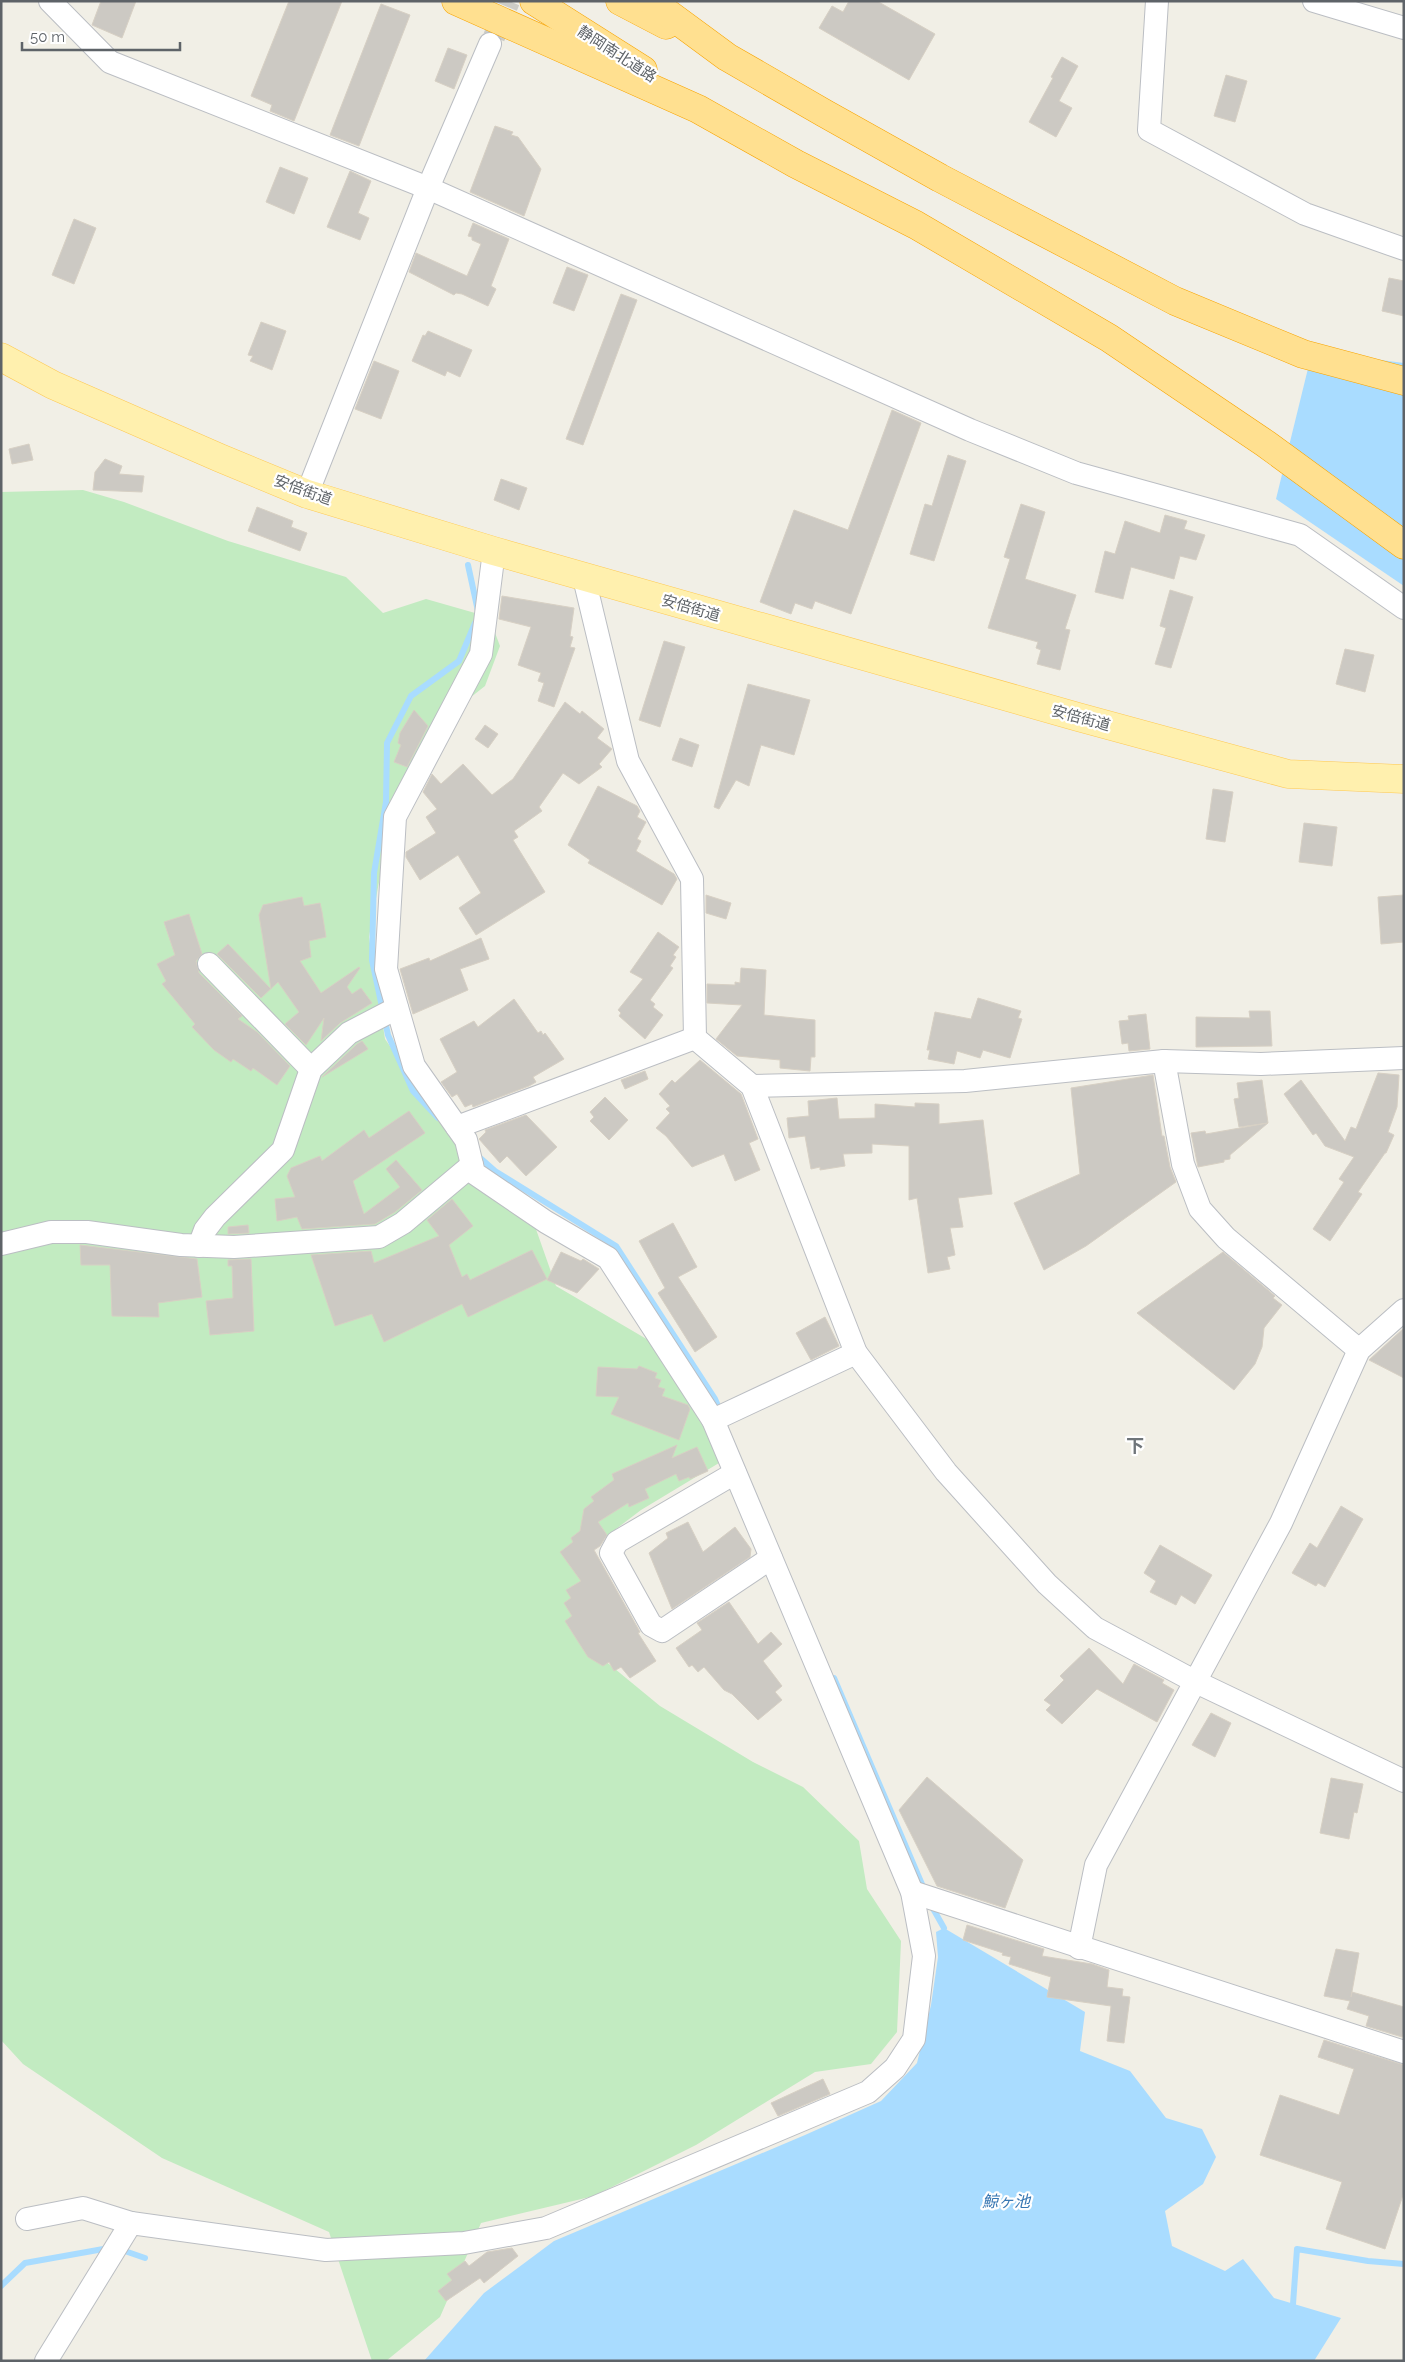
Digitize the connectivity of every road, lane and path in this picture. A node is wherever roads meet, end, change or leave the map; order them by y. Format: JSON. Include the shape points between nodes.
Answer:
{"nodes":[{"id":1,"x":50,"y":1,"type":"edge"},
{"id":2,"x":456,"y":1,"type":"edge"},
{"id":3,"x":534,"y":1,"type":"edge"},
{"id":4,"x":620,"y":1,"type":"edge"},
{"id":5,"x":651,"y":1,"type":"edge"},
{"id":6,"x":1157,"y":1,"type":"edge"},
{"id":7,"x":1314,"y":1,"type":"edge"},
{"id":8,"x":1404,"y":28,"type":"edge"},
{"id":9,"x":490,"y":44,"type":"tunnel mouth"},
{"id":10,"x":727,"y":57,"type":"junction"},
{"id":11,"x":698,"y":108,"type":"junction"},
{"id":12,"x":428,"y":188,"type":"junction"},
{"id":13,"x":1404,"y":249,"type":"edge"},
{"id":14,"x":1,"y":357,"type":"edge"},
{"id":15,"x":1398,"y":379,"type":"edge"},
{"id":16,"x":307,"y":494,"type":"junction"},
{"id":17,"x":1352,"y":508,"type":"junction"},
{"id":18,"x":1404,"y":538,"type":"edge"},
{"id":19,"x":1404,"y":546,"type":"edge"},
{"id":20,"x":494,"y":551,"type":"junction"},
{"id":21,"x":584,"y":578,"type":"junction"},
{"id":22,"x":1404,"y":608,"type":"edge"},
{"id":23,"x":1404,"y":779,"type":"edge"},
{"id":24,"x":209,"y":964,"type":"dead end"},
{"id":25,"x":396,"y":1008,"type":"junction"},
{"id":26,"x":695,"y":1038,"type":"junction"},
{"id":27,"x":1404,"y":1058,"type":"edge"},
{"id":28,"x":1164,"y":1060,"type":"junction"},
{"id":29,"x":311,"y":1069,"type":"junction"},
{"id":30,"x":752,"y":1086,"type":"junction"},
{"id":31,"x":457,"y":1127,"type":"junction"},
{"id":32,"x":472,"y":1164,"type":"junction"},
{"id":33,"x":1,"y":1244,"type":"edge"},
{"id":34,"x":199,"y":1246,"type":"junction"},
{"id":35,"x":1404,"y":1310,"type":"edge"},
{"id":36,"x":1359,"y":1350,"type":"junction"},
{"id":37,"x":856,"y":1354,"type":"junction"},
{"id":38,"x":713,"y":1420,"type":"junction"},
{"id":39,"x":735,"y":1473,"type":"junction"},
{"id":40,"x":771,"y":1558,"type":"junction"},
{"id":41,"x":1196,"y":1682,"type":"junction"},
{"id":42,"x":1404,"y":1781,"type":"edge"},
{"id":43,"x":912,"y":1892,"type":"junction"},
{"id":44,"x":1079,"y":1948,"type":"junction"},
{"id":45,"x":1404,"y":2052,"type":"edge"},
{"id":46,"x":27,"y":2218,"type":"dead end"},
{"id":47,"x":131,"y":2223,"type":"junction"},
{"id":48,"x":46,"y":2361,"type":"edge"}],
"edges":[{"from":1,"to":12,"type":"street","via":[[110,62]]},
{"from":2,"to":11,"type":"highway"},
{"from":3,"to":11,"type":"highway","name":"静岡南北道路","via":[[618,52]]},
{"from":4,"to":10,"type":"highway"},
{"from":5,"to":10,"type":"highway"},
{"from":6,"to":13,"type":"street","via":[[1149,130],[1305,214]]},
{"from":7,"to":8,"type":"street"},
{"from":9,"to":12,"type":"street"},
{"from":10,"to":15,"type":"highway","via":[[940,178],[1158,292],[1303,354]]},
{"from":11,"to":17,"type":"highway","via":[[796,164],[916,225],[1100,333],[1266,444]]},
{"from":12,"to":16,"type":"street"},
{"from":12,"to":22,"type":"street","via":[[970,430],[1076,473],[1300,534]]},
{"from":14,"to":16,"type":"main road","name":"安倍街道","via":[[53,385]]},
{"from":16,"to":20,"type":"main road","name":"安倍街道"},
{"from":17,"to":18,"type":"highway"},
{"from":17,"to":19,"type":"highway"},
{"from":20,"to":21,"type":"main road","name":"安倍街道"},
{"from":20,"to":25,"type":"street","via":[[481,654],[395,817],[386,969]]},
{"from":21,"to":23,"type":"main road","name":"安倍街道","via":[[1288,774]]},
{"from":21,"to":26,"type":"street","via":[[628,761],[692,879]]},
{"from":24,"to":29,"type":"street"},
{"from":25,"to":29,"type":"street","via":[[349,1033]]},
{"from":25,"to":31,"type":"street","via":[[414,1066]]},
{"from":26,"to":30,"type":"street"},
{"from":26,"to":31,"type":"street"},
{"from":27,"to":28,"type":"street","via":[[1261,1064]]},
{"from":28,"to":30,"type":"street","via":[[965,1081]]},
{"from":28,"to":36,"type":"street","via":[[1182,1164],[1200,1208],[1226,1238]]},
{"from":29,"to":34,"type":"street","via":[[283,1150],[215,1217]]},
{"from":30,"to":37,"type":"street"},
{"from":31,"to":32,"type":"street","via":[[466,1140]]},
{"from":32,"to":34,"type":"street","via":[[403,1223],[379,1237],[234,1247]]},
{"from":32,"to":38,"type":"street","via":[[474,1173],[546,1222],[608,1258]]},
{"from":33,"to":34,"type":"street","via":[[51,1232],[87,1232]]},
{"from":35,"to":36,"type":"street"},
{"from":36,"to":41,"type":"street","via":[[1281,1523]]},
{"from":37,"to":38,"type":"street"},
{"from":37,"to":41,"type":"street","via":[[946,1472],[1047,1584],[1095,1628]]},
{"from":38,"to":39,"type":"street"},
{"from":39,"to":40,"type":"street"},
{"from":39,"to":40,"type":"street","via":[[617,1542],[611,1552],[651,1625],[662,1631]]},
{"from":40,"to":43,"type":"street"},
{"from":41,"to":42,"type":"street"},
{"from":41,"to":44,"type":"street","via":[[1096,1865]]},
{"from":43,"to":44,"type":"street"},
{"from":43,"to":47,"type":"street","via":[[924,1956],[914,2039],[895,2068],[868,2092],[546,2228],[464,2243],[326,2250]]},
{"from":44,"to":45,"type":"street"},
{"from":46,"to":47,"type":"street","via":[[83,2208]]},
{"from":47,"to":48,"type":"street"}]}
